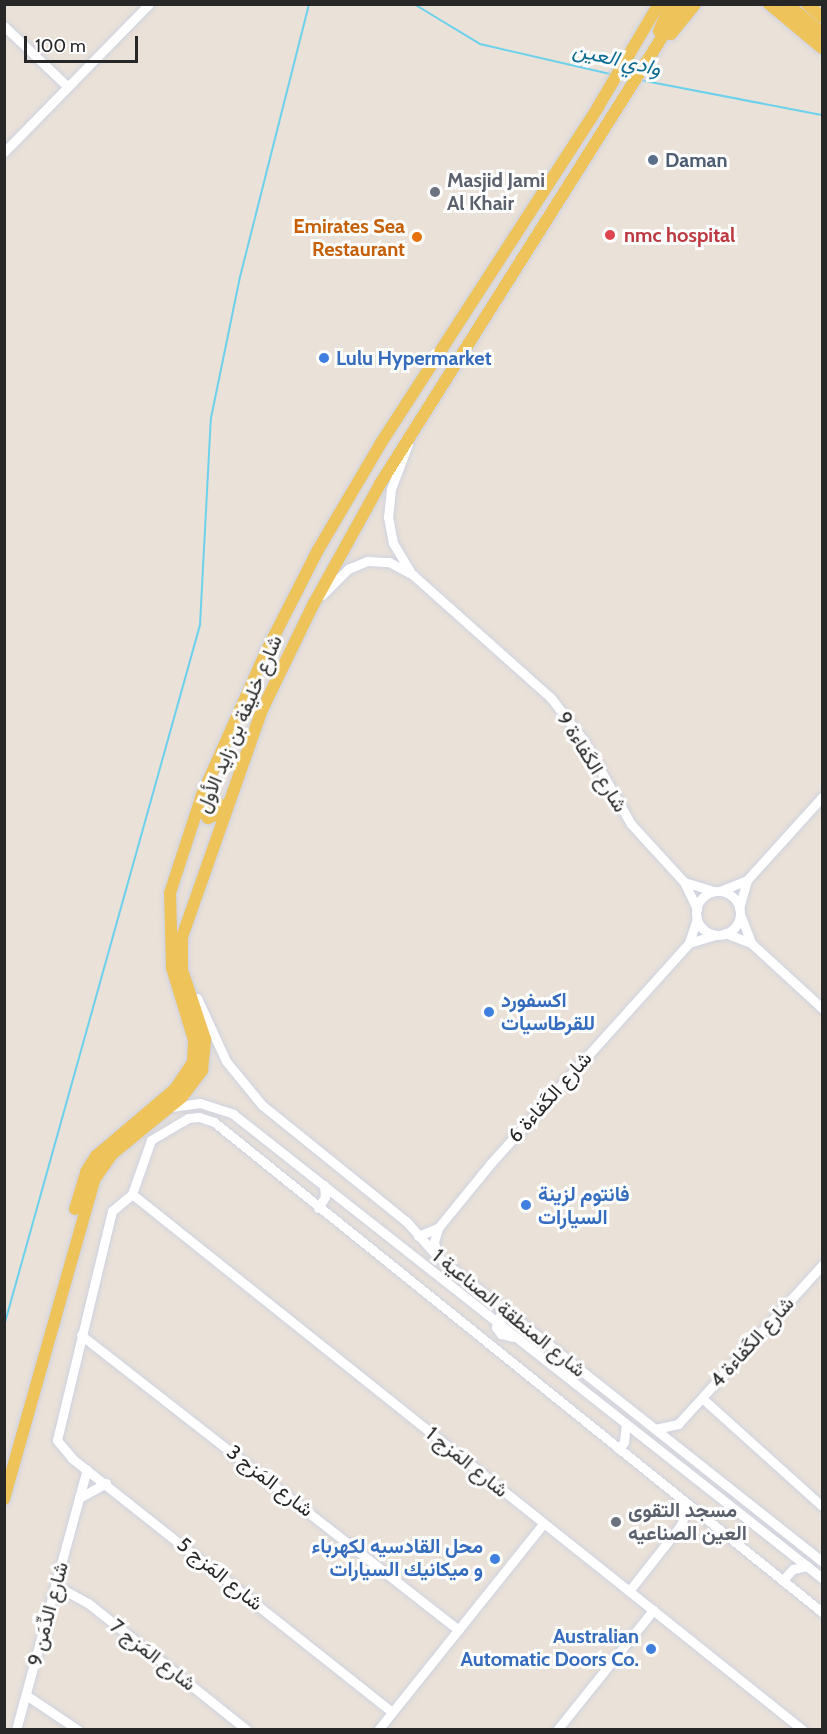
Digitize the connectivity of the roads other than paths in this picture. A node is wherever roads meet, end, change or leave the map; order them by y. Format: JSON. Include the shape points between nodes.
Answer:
{"nodes":[{"id":1,"x":149,"y":4,"type":"edge"},
{"id":2,"x":659,"y":4,"type":"edge"},
{"id":3,"x":672,"y":4,"type":"edge"},
{"id":4,"x":683,"y":4,"type":"edge"},
{"id":5,"x":695,"y":4,"type":"edge"},
{"id":6,"x":763,"y":4,"type":"edge"},
{"id":7,"x":769,"y":4,"type":"edge"},
{"id":8,"x":787,"y":4,"type":"edge"},
{"id":9,"x":807,"y":4,"type":"edge"},
{"id":10,"x":822,"y":16,"type":"edge"},
{"id":11,"x":4,"y":26,"type":"edge"},
{"id":12,"x":822,"y":33,"type":"edge"},
{"id":13,"x":807,"y":37,"type":"junction"},
{"id":14,"x":657,"y":44,"type":"junction"},
{"id":15,"x":822,"y":48,"type":"edge"},
{"id":16,"x":68,"y":87,"type":"junction"},
{"id":17,"x":4,"y":152,"type":"edge"},
{"id":18,"x":410,"y":436,"type":"junction"},
{"id":19,"x":413,"y":575,"type":"junction"},
{"id":20,"x":313,"y":605,"type":"junction"},
{"id":21,"x":248,"y":743,"type":"junction"},
{"id":22,"x":221,"y":752,"type":"junction"},
{"id":23,"x":822,"y":797,"type":"edge"},
{"id":24,"x":747,"y":880,"type":"junction"},
{"id":25,"x":684,"y":882,"type":"junction"},
{"id":26,"x":717,"y":891,"type":"junction"},
{"id":27,"x":739,"y":910,"type":"junction"},
{"id":28,"x":697,"y":913,"type":"junction"},
{"id":29,"x":721,"y":934,"type":"junction"},
{"id":30,"x":689,"y":943,"type":"junction"},
{"id":31,"x":751,"y":943,"type":"junction"},
{"id":32,"x":184,"y":980,"type":"junction"},
{"id":33,"x":822,"y":1008,"type":"edge"},
{"id":34,"x":169,"y":1108,"type":"junction"},
{"id":35,"x":324,"y":1185,"type":"junction"},
{"id":36,"x":132,"y":1194,"type":"junction"},
{"id":37,"x":342,"y":1199,"type":"junction"},
{"id":38,"x":321,"y":1205,"type":"junction"},
{"id":39,"x":438,"y":1228,"type":"junction"},
{"id":40,"x":418,"y":1236,"type":"junction"},
{"id":41,"x":438,"y":1257,"type":"junction"},
{"id":42,"x":822,"y":1265,"type":"edge"},
{"id":43,"x":509,"y":1313,"type":"junction"},
{"id":44,"x":496,"y":1322,"type":"junction"},
{"id":45,"x":81,"y":1335,"type":"junction"},
{"id":46,"x":702,"y":1398,"type":"junction"},
{"id":47,"x":682,"y":1420,"type":"junction"},
{"id":48,"x":626,"y":1424,"type":"junction"},
{"id":49,"x":656,"y":1429,"type":"junction"},
{"id":50,"x":640,"y":1435,"type":"junction"},
{"id":51,"x":621,"y":1445,"type":"junction"},
{"id":52,"x":682,"y":1449,"type":"junction"},
{"id":53,"x":4,"y":1468,"type":"edge"},
{"id":54,"x":87,"y":1469,"type":"junction"},
{"id":55,"x":106,"y":1483,"type":"junction"},
{"id":56,"x":79,"y":1498,"type":"junction"},
{"id":57,"x":680,"y":1498,"type":"junction"},
{"id":58,"x":4,"y":1499,"type":"edge"},
{"id":59,"x":822,"y":1506,"type":"edge"},
{"id":60,"x":701,"y":1515,"type":"junction"},
{"id":61,"x":544,"y":1523,"type":"junction"},
{"id":62,"x":681,"y":1525,"type":"junction"},
{"id":63,"x":791,"y":1553,"type":"junction"},
{"id":64,"x":822,"y":1561,"type":"edge"},
{"id":65,"x":808,"y":1566,"type":"junction"},
{"id":66,"x":789,"y":1572,"type":"junction"},
{"id":67,"x":822,"y":1578,"type":"edge"},
{"id":68,"x":783,"y":1580,"type":"junction"},
{"id":69,"x":56,"y":1586,"type":"junction"},
{"id":70,"x":629,"y":1591,"type":"junction"},
{"id":71,"x":652,"y":1610,"type":"junction"},
{"id":72,"x":822,"y":1612,"type":"edge"},
{"id":73,"x":458,"y":1630,"type":"junction"},
{"id":74,"x":26,"y":1695,"type":"junction"},
{"id":75,"x":392,"y":1712,"type":"junction"},
{"id":76,"x":16,"y":1730,"type":"edge"},
{"id":77,"x":78,"y":1730,"type":"edge"},
{"id":78,"x":247,"y":1730,"type":"edge"},
{"id":79,"x":378,"y":1730,"type":"edge"},
{"id":80,"x":557,"y":1730,"type":"edge"},
{"id":81,"x":803,"y":1730,"type":"edge"}],
"edges":[{"from":1,"to":16,"type":"street"},
{"from":2,"to":22,"type":"main road","name":"شارع خليفة بن زايد الأول","via":[[598,107],[355,486],[289,605]]},
{"from":3,"to":14,"type":"main road"},
{"from":4,"to":14,"type":"main road","name":"شارع خليفة بن زايد الأول"},
{"from":5,"to":14,"type":"main road","via":[[673,32]]},
{"from":6,"to":13,"type":"main road"},
{"from":7,"to":13,"type":"main road"},
{"from":8,"to":12,"type":"main road"},
{"from":9,"to":10,"type":"main road"},
{"from":11,"to":16,"type":"street"},
{"from":13,"to":15,"type":"main road"},
{"from":14,"to":18,"type":"main road","name":"شارع خليفة بن زايد الأول"},
{"from":16,"to":17,"type":"street"},
{"from":18,"to":19,"type":"street","name":"شارع الكَفاءة 9","via":[[391,489],[388,517],[396,551]]},
{"from":18,"to":20,"type":"main road","name":"شارع خليفة بن زايد الأول"},
{"from":19,"to":20,"type":"street","name":"شارع الكَفاءة 9","via":[[389,562],[360,563],[343,573]]},
{"from":19,"to":25,"type":"street","name":"شارع الكَفاءة 9","via":[[551,698],[584,741],[631,824]]},
{"from":20,"to":21,"type":"main road","name":"شارع خليفة بن زايد الأول"},
{"from":21,"to":22,"type":"main road","via":[[237,758],[215,815],[208,818],[203,810],[220,766]]},
{"from":21,"to":32,"type":"main road","name":"شارع خليفة بن زايد الأول","via":[[186,915],[181,948]]},
{"from":22,"to":53,"type":"main road","name":"شارع خليفة بن زايد الأول","via":[[183,845],[169,902],[172,968],[194,1040],[193,1062],[175,1089],[102,1149],[86,1172]]},
{"from":23,"to":24,"type":"street"},
{"from":24,"to":26,"type":"street"},
{"from":24,"to":27,"type":"street"},
{"from":25,"to":26,"type":"street"},
{"from":25,"to":28,"type":"street","name":"شارع الكَفاءة 9"},
{"from":26,"to":27,"type":"street","via":[[732,896]]},
{"from":26,"to":28,"type":"street","via":[[703,897]]},
{"from":27,"to":29,"type":"street","via":[[736,925]]},
{"from":27,"to":31,"type":"street"},
{"from":28,"to":29,"type":"street","via":[[704,929]]},
{"from":28,"to":30,"type":"street","name":"شارع الكَفاءة 6"},
{"from":29,"to":30,"type":"street"},
{"from":29,"to":31,"type":"street"},
{"from":30,"to":39,"type":"street","name":"شارع الكَفاءة 6","via":[[491,1163]]},
{"from":31,"to":33,"type":"street"},
{"from":32,"to":34,"type":"main road","name":"شارع خليفة بن زايد الأول","via":[[204,1031],[206,1053],[195,1082]]},
{"from":32,"to":40,"type":"street","name":"شارع المنطقة الصناعية 1","via":[[226,1061],[250,1094],[406,1221]]},
{"from":34,"to":35,"type":"street","name":"شارع المنطقة الصناعية 1","via":[[201,1103],[226,1110]]},
{"from":34,"to":58,"type":"main road","name":"شارع خليفة بن زايد الأول","via":[[112,1154],[89,1190]]},
{"from":35,"to":37,"type":"street","name":"شارع المنطقة الصناعية 1"},
{"from":35,"to":38,"type":"street"},
{"from":36,"to":38,"type":"street","via":[[151,1140],[188,1118],[199,1117],[214,1122]]},
{"from":36,"to":45,"type":"street","via":[[118,1202],[110,1216]]},
{"from":36,"to":61,"type":"street","name":"شارع المَزج 1"},
{"from":37,"to":38,"type":"street"},
{"from":37,"to":44,"type":"street","name":"شارع المنطقة الصناعية 1"},
{"from":38,"to":51,"type":"street"},
{"from":39,"to":40,"type":"street","name":"شارع الكَفاءة 6"},
{"from":39,"to":41,"type":"street","via":[[434,1242]]},
{"from":40,"to":41,"type":"street","name":"شارع المنطقة الصناعية 1"},
{"from":41,"to":43,"type":"street","name":"شارع المنطقة الصناعية 1"},
{"from":42,"to":46,"type":"street","name":"شارع الكَفاءة 4"},
{"from":43,"to":44,"type":"street"},
{"from":43,"to":49,"type":"street","name":"شارع المنطقة الصناعية 1"},
{"from":44,"to":48,"type":"street","name":"شارع المنطقة الصناعية 1"},
{"from":45,"to":54,"type":"street","name":"شارع المَزج 5","via":[[56,1432],[60,1446]]},
{"from":45,"to":73,"type":"street","name":"شارع المَزج 3"},
{"from":46,"to":47,"type":"street","name":"شارع الكَفاءة 4"},
{"from":46,"to":59,"type":"street"},
{"from":47,"to":49,"type":"street","name":"شارع الكَفاءة 4","via":[[670,1428]]},
{"from":47,"to":52,"type":"street","via":[[677,1433]]},
{"from":48,"to":50,"type":"street","name":"شارع المنطقة الصناعية 1"},
{"from":48,"to":51,"type":"street"},
{"from":49,"to":52,"type":"street","name":"شارع المنطقة الصناعية 1"},
{"from":50,"to":51,"type":"street"},
{"from":50,"to":63,"type":"street","name":"شارع المنطقة الصناعية 1"},
{"from":51,"to":57,"type":"street"},
{"from":52,"to":64,"type":"street","name":"شارع المنطقة الصناعية 1"},
{"from":54,"to":55,"type":"street","name":"شارع المَزج 5"},
{"from":54,"to":56,"type":"street","name":"شارع الدِّمَن 9"},
{"from":55,"to":56,"type":"street"},
{"from":55,"to":75,"type":"street","name":"شارع المَزج 5"},
{"from":56,"to":69,"type":"street","name":"شارع الدِّمَن 9"},
{"from":57,"to":60,"type":"street"},
{"from":57,"to":62,"type":"street","via":[[685,1512]]},
{"from":60,"to":62,"type":"street"},
{"from":60,"to":68,"type":"street"},
{"from":61,"to":70,"type":"street","name":"شارع المَزج 1"},
{"from":61,"to":73,"type":"street"},
{"from":62,"to":70,"type":"street"},
{"from":63,"to":65,"type":"street","name":"شارع المنطقة الصناعية 1"},
{"from":63,"to":66,"type":"street"},
{"from":65,"to":66,"type":"street"},
{"from":65,"to":67,"type":"street","name":"شارع المنطقة الصناعية 1"},
{"from":66,"to":68,"type":"street"},
{"from":68,"to":72,"type":"street"},
{"from":69,"to":74,"type":"street","name":"شارع الدِّمَن 9"},
{"from":69,"to":78,"type":"street","name":"شارع المَزج 7","via":[[88,1603]]},
{"from":70,"to":71,"type":"street","name":"شارع المَزج 1"},
{"from":71,"to":80,"type":"street"},
{"from":71,"to":81,"type":"street","name":"شارع المَزج 1"},
{"from":73,"to":75,"type":"street"},
{"from":74,"to":76,"type":"street","name":"شارع الدِّمَن 9"},
{"from":74,"to":77,"type":"street"},
{"from":75,"to":79,"type":"street"}]}
